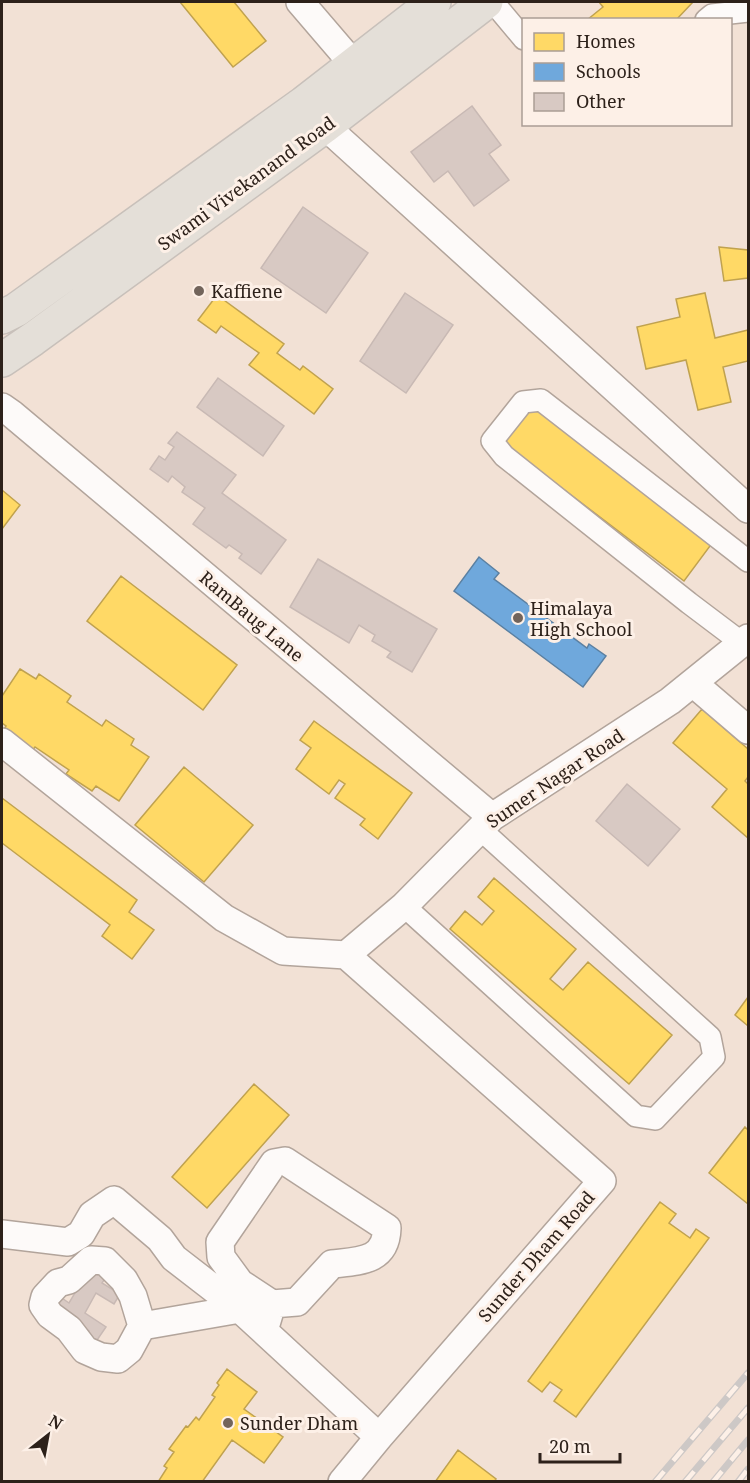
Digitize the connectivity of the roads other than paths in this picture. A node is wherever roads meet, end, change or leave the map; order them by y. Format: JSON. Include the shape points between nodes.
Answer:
{"nodes":[{"id":1,"x":300,"y":2,"type":"edge"},
{"id":2,"x":434,"y":2,"type":"edge"},
{"id":3,"x":486,"y":2,"type":"edge"},
{"id":4,"x":493,"y":2,"type":"edge"},
{"id":5,"x":748,"y":11,"type":"edge"},
{"id":6,"x":708,"y":18,"type":"edge"},
{"id":7,"x":522,"y":37,"type":"edge"},
{"id":8,"x":354,"y":64,"type":"junction"},
{"id":9,"x":314,"y":114,"type":"junction"},
{"id":10,"x":2,"y":317,"type":"edge"},
{"id":11,"x":2,"y":360,"type":"edge"},
{"id":12,"x":5,"y":405,"type":"edge"},
{"id":13,"x":748,"y":510,"type":"edge"},
{"id":14,"x":748,"y":561,"type":"edge"},
{"id":15,"x":745,"y":641,"type":"edge"},
{"id":16,"x":693,"y":682,"type":"junction"},
{"id":17,"x":748,"y":730,"type":"edge"},
{"id":18,"x":2,"y":742,"type":"edge"},
{"id":19,"x":486,"y":823,"type":"junction"},
{"id":20,"x":404,"y":906,"type":"junction"},
{"id":21,"x":346,"y":956,"type":"junction"},
{"id":22,"x":2,"y":1234,"type":"edge"},
{"id":23,"x":272,"y":1304,"type":"junction"},
{"id":24,"x":240,"y":1309,"type":"junction"},
{"id":25,"x":142,"y":1326,"type":"dead end"},
{"id":26,"x":264,"y":1331,"type":"junction"},
{"id":27,"x":379,"y":1437,"type":"junction"},
{"id":28,"x":342,"y":1482,"type":"edge"}],
"edges":[{"from":1,"to":8,"type":"street"},
{"from":2,"to":8,"type":"main road","name":"Swami Vivekanand Road"},
{"from":3,"to":9,"type":"main road","name":"Swami Vivekanand Road"},
{"from":4,"to":7,"type":"street"},
{"from":5,"to":6,"type":"street"},
{"from":8,"to":9,"type":"main road","name":"Swami Vivekanand Road"},
{"from":9,"to":10,"type":"main road","name":"Swami Vivekanand Road"},
{"from":9,"to":11,"type":"main road","name":"Swami Vivekanand Road"},
{"from":9,"to":13,"type":"street"},
{"from":12,"to":19,"type":"street","name":"RamBaug Lane"},
{"from":14,"to":15,"type":"street","via":[[541,400],[523,402],[492,441],[504,456],[689,603]]},
{"from":15,"to":16,"type":"street","name":"Sumer Nagar Road"},
{"from":16,"to":17,"type":"street"},
{"from":16,"to":19,"type":"street","name":"Sumer Nagar Road"},
{"from":18,"to":21,"type":"street","via":[[224,918],[283,951]]},
{"from":19,"to":20,"type":"street","name":"Sumer Nagar Road"},
{"from":19,"to":20,"type":"street","via":[[710,1037],[714,1057],[655,1119],[636,1116]]},
{"from":20,"to":21,"type":"street","name":"Sumer Nagar Road"},
{"from":21,"to":27,"type":"street","name":"Sunder Dham Road","via":[[602,1181]]},
{"from":22,"to":24,"type":"street","via":[[68,1242],[81,1234],[92,1215],[114,1200],[160,1239],[174,1258]]},
{"from":23,"to":23,"type":"street","via":[[240,1283],[221,1257],[220,1242],[274,1162],[285,1161],[387,1228],[387,1238],[380,1251],[369,1258],[332,1264],[297,1302]]},
{"from":23,"to":26,"type":"street"},
{"from":24,"to":25,"type":"street"},
{"from":24,"to":26,"type":"street"},
{"from":26,"to":27,"type":"street"},
{"from":27,"to":28,"type":"street","name":"Sunder Dham Road"}]}
